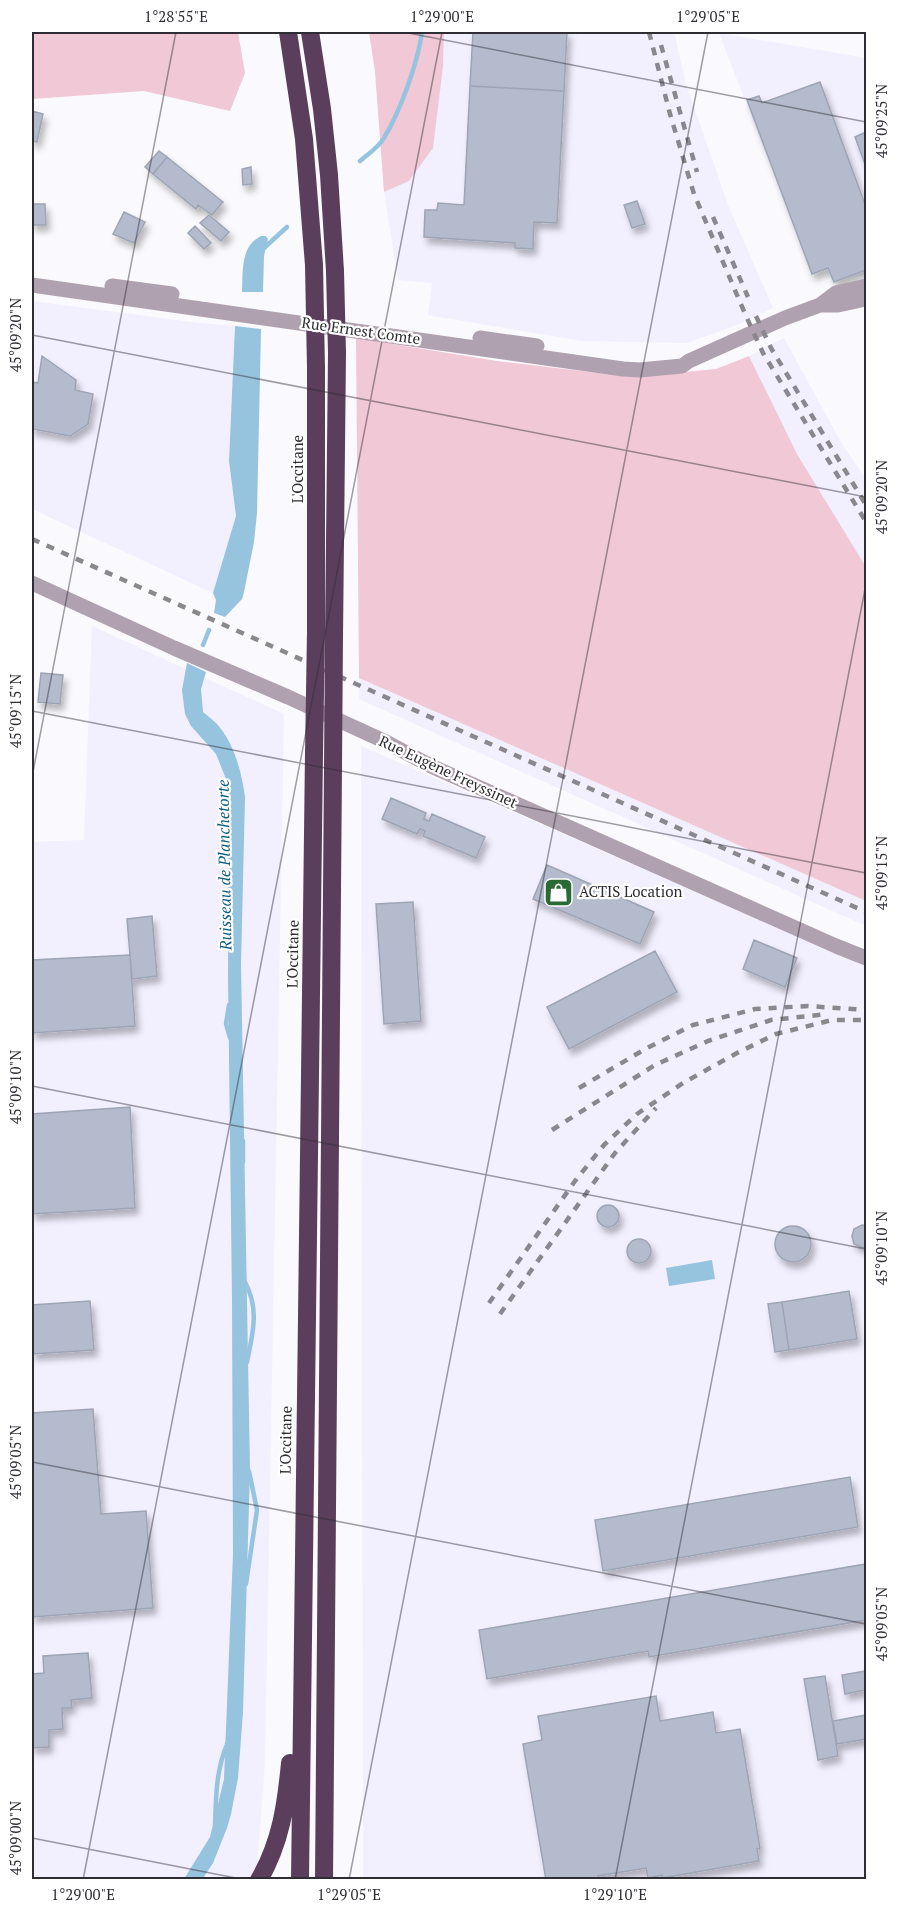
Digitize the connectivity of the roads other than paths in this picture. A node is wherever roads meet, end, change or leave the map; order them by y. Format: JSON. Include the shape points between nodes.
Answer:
{"nodes":[{"id":1,"x":288,"y":32,"type":"edge"},
{"id":2,"x":310,"y":32,"type":"edge"},
{"id":3,"x":32,"y":275,"type":"edge"},
{"id":4,"x":32,"y":285,"type":"edge"},
{"id":5,"x":867,"y":286,"type":"edge"},
{"id":6,"x":867,"y":299,"type":"edge"},
{"id":7,"x":820,"y":305,"type":"junction"},
{"id":8,"x":689,"y":361,"type":"junction"},
{"id":9,"x":32,"y":583,"type":"edge"},
{"id":10,"x":867,"y":958,"type":"edge"},
{"id":11,"x":302,"y":1653,"type":"junction"},
{"id":12,"x":325,"y":1807,"type":"junction"},
{"id":13,"x":260,"y":1880,"type":"edge"},
{"id":14,"x":300,"y":1880,"type":"edge"},
{"id":15,"x":324,"y":1880,"type":"edge"},
{"id":16,"x":335,"y":1880,"type":"edge"}],
"edges":[{"from":1,"to":11,"type":"highway","name":"L'Occitane","bridge":true,"via":[[304,139],[314,265],[316,369]]},
{"from":2,"to":12,"type":"highway","bridge":true,"via":[[328,164],[336,352]]},
{"from":3,"to":8,"type":"street","name":"Rue Ernest Comte","via":[[632,359]]},
{"from":4,"to":8,"type":"street","name":"Rue Ernest Comte","via":[[623,369],[682,366]]},
{"from":5,"to":7,"type":"street","via":[[836,293]]},
{"from":6,"to":7,"type":"street"},
{"from":7,"to":8,"type":"street","name":"Rue Ernest Comte"},
{"from":9,"to":10,"type":"street","name":"Rue Eugène Freyssinet","via":[[434,767]]},
{"from":11,"to":13,"type":"highway","via":[[280,1832]]},
{"from":11,"to":14,"type":"highway","name":"L'Occitane"},
{"from":12,"to":15,"type":"highway"},
{"from":12,"to":16,"type":"highway"}]}
